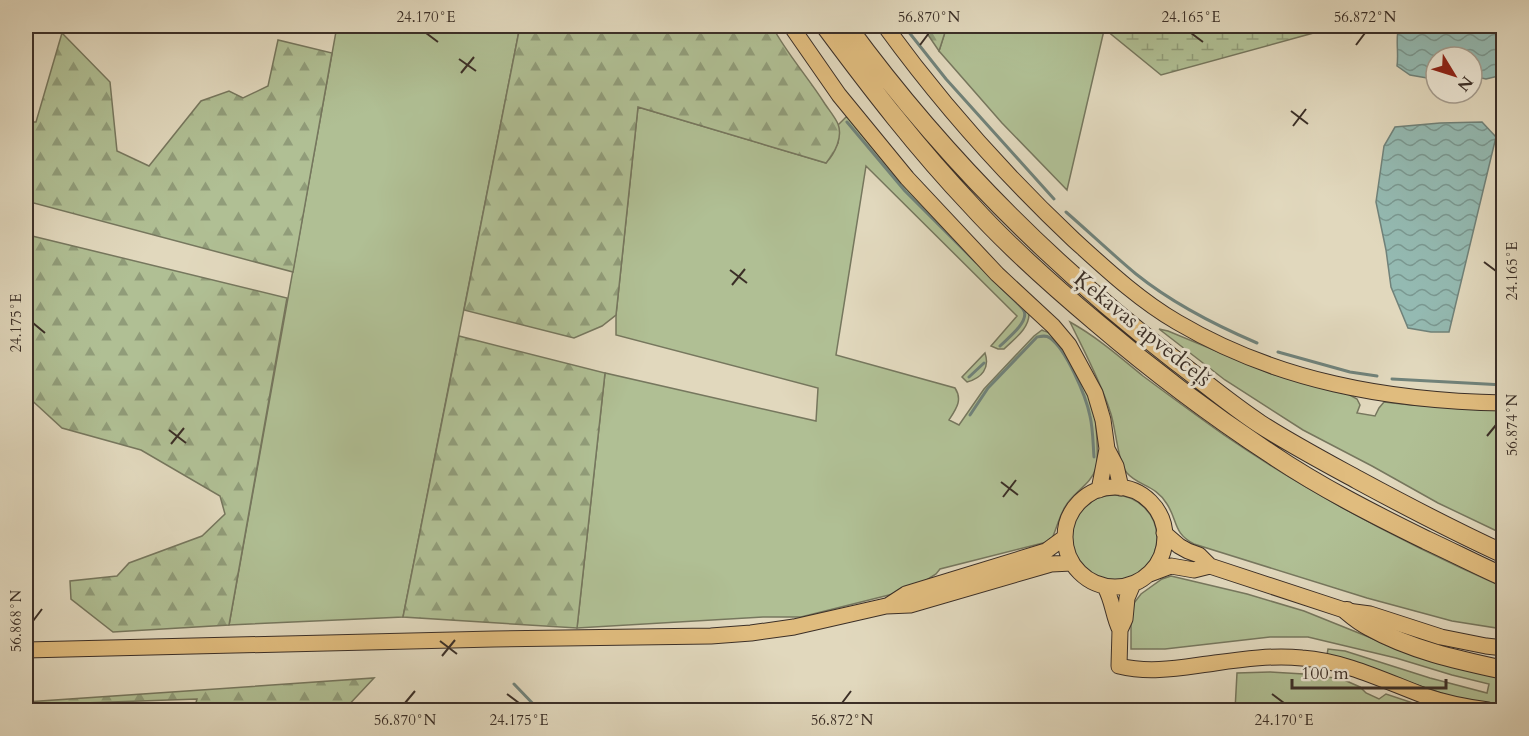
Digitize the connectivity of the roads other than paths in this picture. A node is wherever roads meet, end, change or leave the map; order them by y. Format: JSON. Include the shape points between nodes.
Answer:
{"nodes":[{"id":1,"x":792,"y":26,"type":"edge"},
{"id":2,"x":825,"y":26,"type":"edge"},
{"id":3,"x":847,"y":26,"type":"edge"},
{"id":4,"x":885,"y":26,"type":"edge"},
{"id":5,"x":1503,"y":403,"type":"edge"},
{"id":6,"x":1107,"y":449,"type":"junction"},
{"id":7,"x":1121,"y":488,"type":"junction"},
{"id":8,"x":1100,"y":490,"type":"junction"},
{"id":9,"x":1164,"y":533,"type":"junction"},
{"id":10,"x":1065,"y":537,"type":"junction"},
{"id":11,"x":1503,"y":554,"type":"edge"},
{"id":12,"x":1072,"y":564,"type":"junction"},
{"id":13,"x":1210,"y":566,"type":"junction"},
{"id":14,"x":1148,"y":575,"type":"junction"},
{"id":15,"x":1503,"y":577,"type":"edge"},
{"id":16,"x":1133,"y":584,"type":"junction"},
{"id":17,"x":1105,"y":586,"type":"junction"},
{"id":18,"x":886,"y":606,"type":"junction"},
{"id":19,"x":1347,"y":611,"type":"junction"},
{"id":20,"x":1120,"y":630,"type":"junction"},
{"id":21,"x":1503,"y":648,"type":"edge"},
{"id":22,"x":26,"y":650,"type":"edge"},
{"id":23,"x":1503,"y":670,"type":"edge"},
{"id":24,"x":1488,"y":711,"type":"edge"}],
"edges":[{"from":1,"to":6,"type":"main road","via":[[839,95],[907,178],[1069,345],[1095,393]]},
{"from":2,"to":15,"type":"highway","name":"Ķekavas apvedceļš","via":[[892,115],[972,207],[1063,294],[1137,356],[1204,409],[1317,483]]},
{"from":3,"to":11,"type":"highway","name":"Ķekavas apvedceļš","via":[[913,110],[983,189],[1082,284],[1150,340],[1260,424],[1375,490]]},
{"from":4,"to":5,"type":"main road","via":[[962,123],[1044,211],[1101,265],[1176,322],[1218,344],[1295,375],[1378,393]]},
{"from":6,"to":7,"type":"main road"},
{"from":6,"to":8,"type":"main road"},
{"from":7,"to":8,"type":"main road"},
{"from":7,"to":9,"type":"main road","via":[[1149,501]]},
{"from":8,"to":10,"type":"main road","via":[[1081,500],[1073,510]]},
{"from":9,"to":13,"type":"main road"},
{"from":9,"to":14,"type":"main road","via":[[1161,556]]},
{"from":10,"to":12,"type":"main road"},
{"from":10,"to":18,"type":"main road","via":[[1046,551],[906,594]]},
{"from":12,"to":17,"type":"main road","via":[[1082,575]]},
{"from":12,"to":18,"type":"main road","via":[[1051,564],[910,605]]},
{"from":13,"to":14,"type":"main road","via":[[1194,570],[1171,566]]},
{"from":13,"to":19,"type":"main road"},
{"from":14,"to":16,"type":"main road"},
{"from":16,"to":17,"type":"main road"},
{"from":16,"to":20,"type":"main road"},
{"from":17,"to":20,"type":"main road"},
{"from":18,"to":22,"type":"main road","via":[[794,627],[711,636]]},
{"from":19,"to":21,"type":"main road","via":[[1370,614],[1441,637]]},
{"from":19,"to":23,"type":"highway","via":[[1369,627],[1406,644]]},
{"from":20,"to":24,"type":"main road","via":[[1119,666],[1135,670],[1175,669],[1240,659],[1303,658],[1338,664],[1427,697]]}]}
